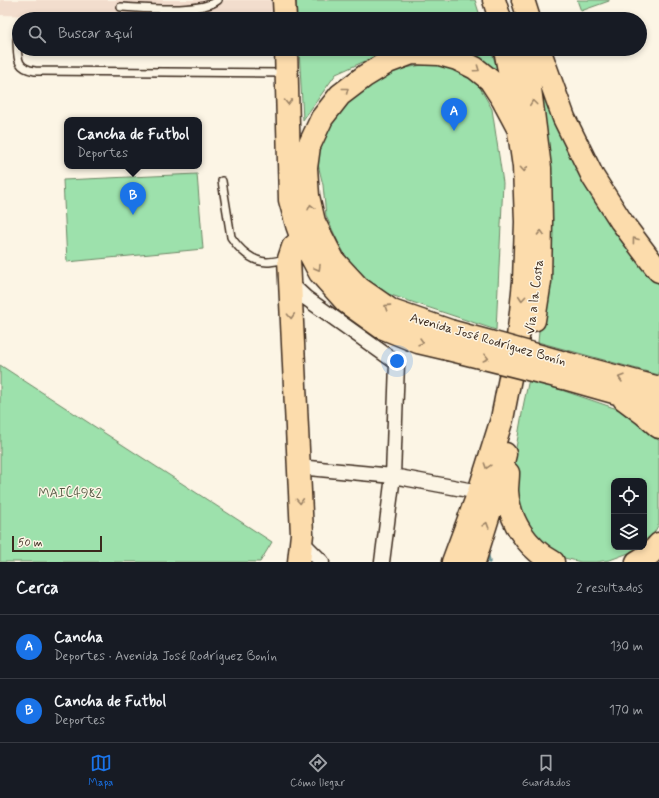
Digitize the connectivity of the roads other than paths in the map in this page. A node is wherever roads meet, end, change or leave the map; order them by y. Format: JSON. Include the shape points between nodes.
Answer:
{"nodes":[{"id":1,"x":218,"y":0,"type":"edge"},
{"id":2,"x":494,"y":0,"type":"edge"},
{"id":3,"x":516,"y":0,"type":"edge"},
{"id":4,"x":523,"y":0,"type":"edge"},
{"id":5,"x":197,"y":4,"type":"edge"},
{"id":6,"x":121,"y":7,"type":"dead end"},
{"id":7,"x":498,"y":12,"type":"edge"},
{"id":8,"x":519,"y":12,"type":"edge"},
{"id":9,"x":527,"y":12,"type":"edge"},
{"id":10,"x":18,"y":56,"type":"edge"},
{"id":11,"x":286,"y":56,"type":"edge"},
{"id":12,"x":406,"y":56,"type":"edge"},
{"id":13,"x":446,"y":56,"type":"edge"},
{"id":14,"x":506,"y":56,"type":"edge"},
{"id":15,"x":526,"y":56,"type":"edge"},
{"id":16,"x":542,"y":56,"type":"edge"},
{"id":17,"x":287,"y":73,"type":"junction"},
{"id":18,"x":519,"y":130,"type":"junction"},
{"id":19,"x":222,"y":181,"type":"dead end"},
{"id":20,"x":302,"y":239,"type":"junction"},
{"id":21,"x":289,"y":258,"type":"junction"},
{"id":22,"x":659,"y":271,"type":"edge"},
{"id":23,"x":290,"y":283,"type":"junction"},
{"id":24,"x":449,"y":340,"type":"junction"},
{"id":25,"x":567,"y":371,"type":"junction"},
{"id":26,"x":594,"y":386,"type":"junction"},
{"id":27,"x":659,"y":388,"type":"edge"},
{"id":28,"x":659,"y":405,"type":"edge"},
{"id":29,"x":513,"y":421,"type":"junction"},
{"id":30,"x":659,"y":427,"type":"edge"},
{"id":31,"x":298,"y":466,"type":"junction"},
{"id":32,"x":393,"y":476,"type":"junction"},
{"id":33,"x":479,"y":492,"type":"junction"},
{"id":34,"x":659,"y":544,"type":"edge"},
{"id":35,"x":301,"y":552,"type":"edge"},
{"id":36,"x":322,"y":562,"type":"edge"},
{"id":37,"x":382,"y":562,"type":"edge"},
{"id":38,"x":454,"y":562,"type":"edge"},
{"id":39,"x":474,"y":562,"type":"edge"},
{"id":40,"x":553,"y":562,"type":"edge"},
{"id":41,"x":637,"y":562,"type":"edge"}],
"edges":[{"from":1,"to":5,"type":"lane","via":[[208,6]]},
{"from":2,"to":7,"type":"main road"},
{"from":3,"to":8,"type":"main road"},
{"from":4,"to":9,"type":"main road"},
{"from":5,"to":6,"type":"lane","via":[[169,9]]},
{"from":10,"to":17,"type":"lane","via":[[21,65],[27,70]]},
{"from":11,"to":17,"type":"main road","name":"Avenida José Rodríguez Bonín"},
{"from":24,"to":12,"type":"main road","name":"Avenida José Rodríguez Bonín","one_way":true,"via":[[392,311],[359,288],[334,261],[314,222],[308,196],[306,168],[309,146],[322,118],[340,94],[388,62]]},
{"from":13,"to":18,"type":"main road","name":"Avenida José Rodríguez Bonín","one_way":true,"via":[[475,68],[490,80]]},
{"from":14,"to":18,"type":"main road","name":"Vía a la Costa"},
{"from":29,"to":15,"type":"main road","name":"Vía a la Costa","one_way":true,"via":[[540,281],[540,168]]},
{"from":22,"to":16,"type":"main road","one_way":true,"via":[[621,221],[593,177],[564,118]]},
{"from":17,"to":20,"type":"main road","name":"Avenida José Rodríguez Bonín","one_way":true,"via":[[290,200]]},
{"from":18,"to":33,"type":"main road","name":"Vía a la Costa","one_way":true,"via":[[524,167],[526,222],[521,312],[502,419]]},
{"from":19,"to":21,"type":"lane","via":[[231,237],[236,245],[243,252],[266,262]]},
{"from":20,"to":21,"type":"main road","via":[[293,247]]},
{"from":20,"to":24,"type":"main road","name":"Avenida José Rodríguez Bonín","one_way":true,"via":[[320,273],[346,302],[381,327],[418,342]]},
{"from":21,"to":23,"type":"main road"},
{"from":23,"to":31,"type":"main road","one_way":true},
{"from":23,"to":32,"type":"street","via":[[306,298],[397,363]]},
{"from":24,"to":25,"type":"main road","name":"Avenida José Rodríguez Bonín","bridge":true},
{"from":25,"to":26,"type":"main road","name":"Avenida José Rodríguez Bonín"},
{"from":27,"to":25,"type":"main road","name":"Avenida José Rodríguez Bonín","one_way":true},
{"from":26,"to":28,"type":"main road","name":"Avenida José Rodríguez Bonín"},
{"from":26,"to":30,"type":"main road","via":[[627,400]]},
{"from":39,"to":29,"type":"main road","name":"Vía a la Costa","one_way":true,"via":[[494,498]]},
{"from":29,"to":40,"type":"main road","via":[[507,491],[509,504],[516,525],[528,542],[543,557]]},
{"from":31,"to":32,"type":"street"},
{"from":31,"to":35,"type":"main road","one_way":true},
{"from":32,"to":33,"type":"street"},
{"from":32,"to":37,"type":"street"},
{"from":33,"to":38,"type":"main road","name":"Vía a la Costa"},
{"from":34,"to":41,"type":"main road","via":[[650,554]]},
{"from":35,"to":36,"type":"street"}]}
